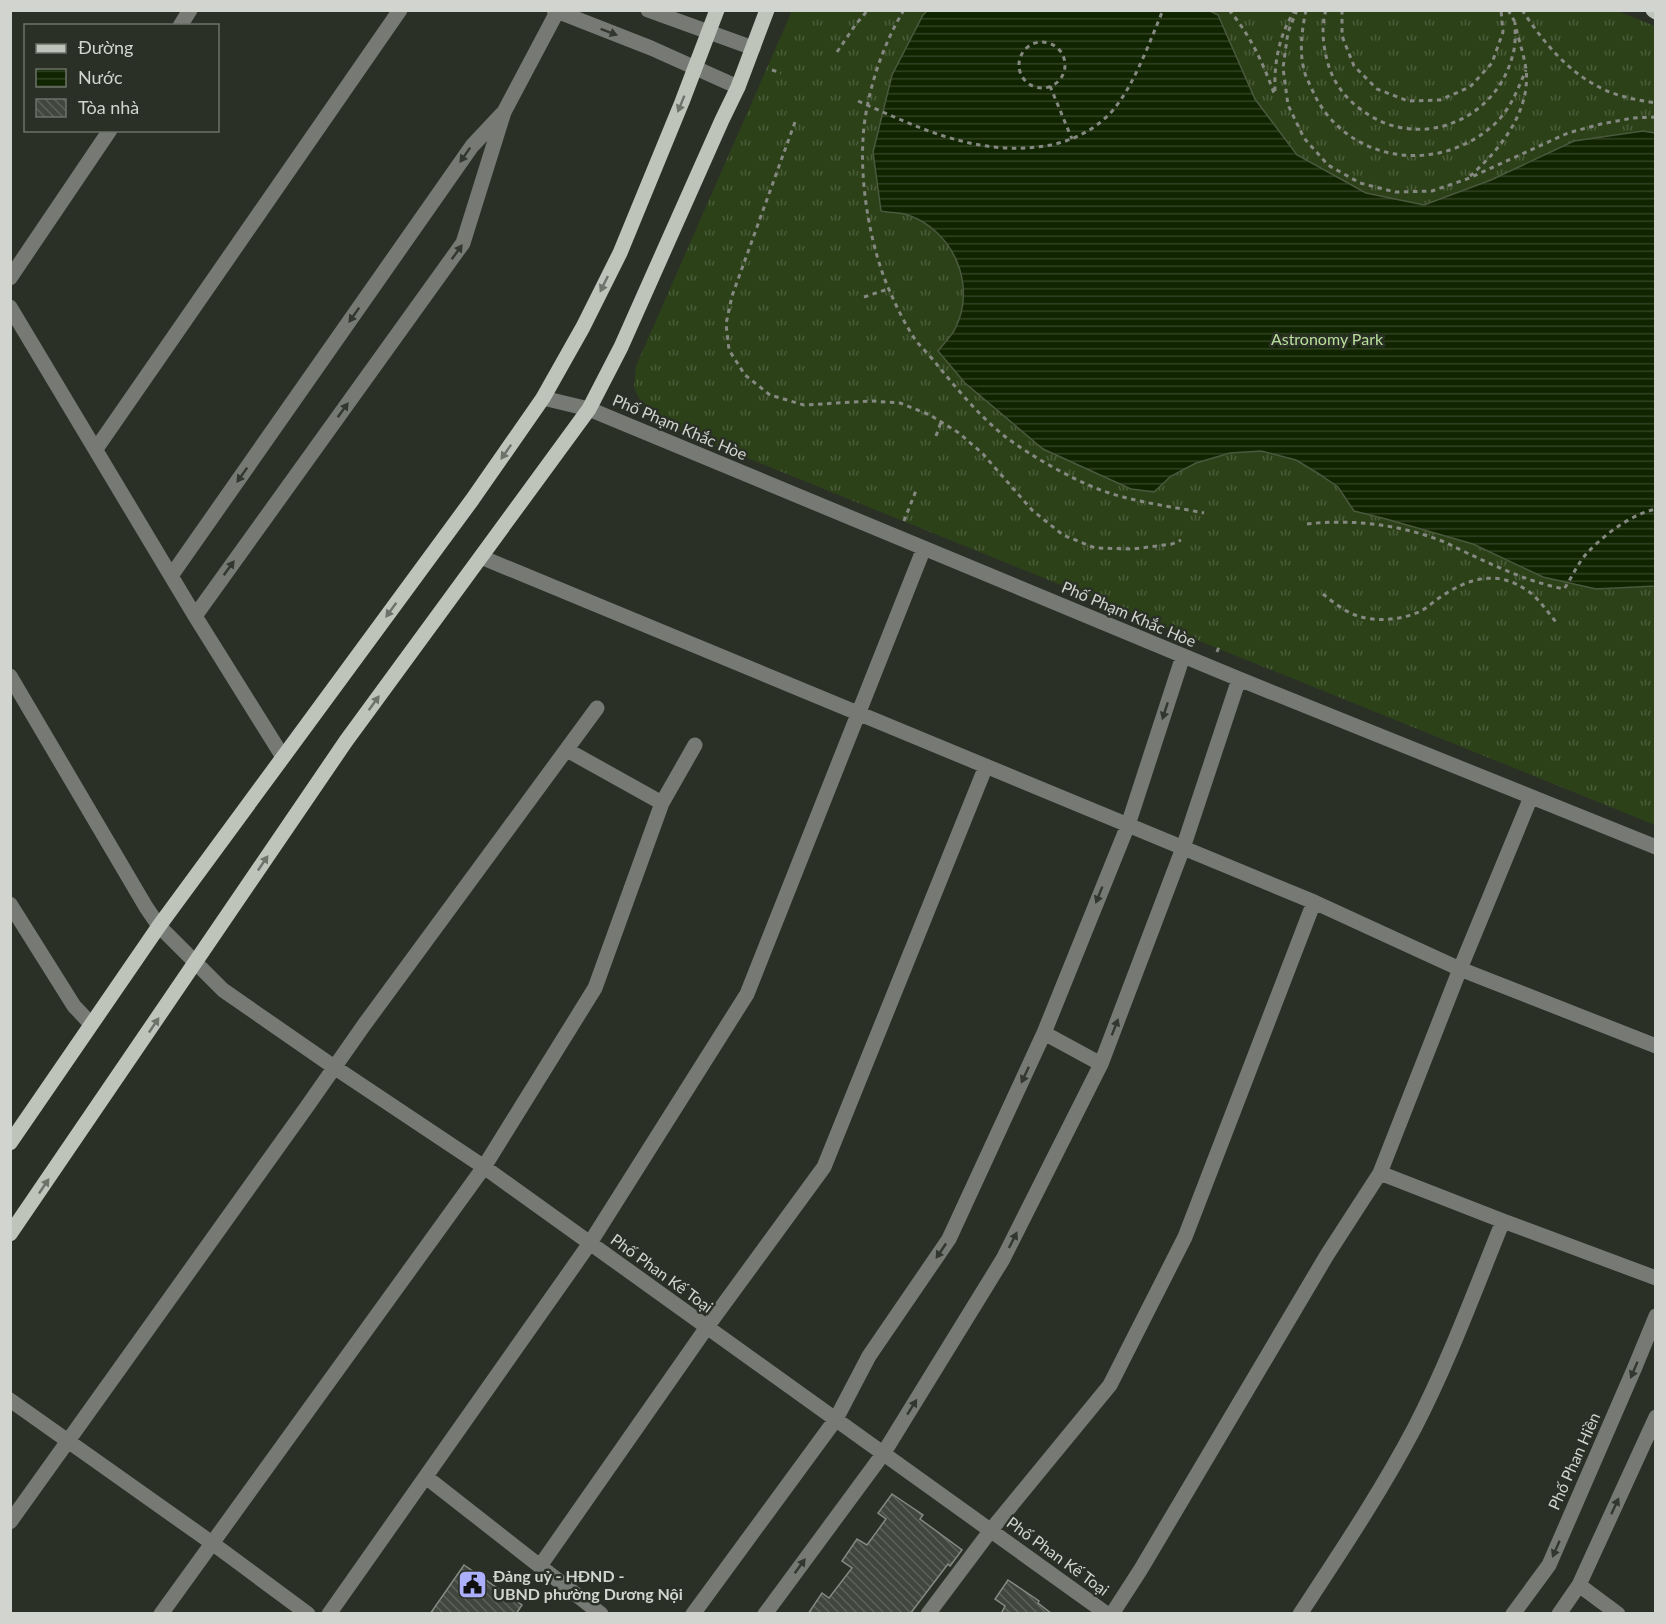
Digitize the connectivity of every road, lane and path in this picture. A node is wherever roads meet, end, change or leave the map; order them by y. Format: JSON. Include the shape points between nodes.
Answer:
{"nodes":[{"id":1,"x":190,"y":10,"type":"edge"},
{"id":2,"x":400,"y":10,"type":"edge"},
{"id":3,"x":648,"y":10,"type":"edge"},
{"id":4,"x":717,"y":10,"type":"edge"},
{"id":5,"x":767,"y":10,"type":"edge"},
{"id":6,"x":868,"y":10,"type":"edge"},
{"id":7,"x":904,"y":10,"type":"edge"},
{"id":8,"x":1163,"y":10,"type":"edge"},
{"id":9,"x":1229,"y":10,"type":"edge"},
{"id":10,"x":1296,"y":10,"type":"edge"},
{"id":11,"x":1306,"y":10,"type":"edge"},
{"id":12,"x":1326,"y":10,"type":"edge"},
{"id":13,"x":1342,"y":10,"type":"edge"},
{"id":14,"x":1502,"y":10,"type":"edge"},
{"id":15,"x":1508,"y":10,"type":"edge"},
{"id":16,"x":1522,"y":10,"type":"edge"},
{"id":17,"x":556,"y":11,"type":"edge"},
{"id":18,"x":1515,"y":22,"type":"junction"},
{"id":19,"x":181,"y":24,"type":"edge"},
{"id":20,"x":708,"y":32,"type":"junction"},
{"id":21,"x":753,"y":48,"type":"junction"},
{"id":22,"x":837,"y":52,"type":"dead end"},
{"id":23,"x":695,"y":67,"type":"junction"},
{"id":24,"x":772,"y":70,"type":"dead end"},
{"id":25,"x":1526,"y":70,"type":"junction"},
{"id":26,"x":781,"y":73,"type":"dead end"},
{"id":27,"x":1050,"y":86,"type":"junction"},
{"id":28,"x":738,"y":87,"type":"junction"},
{"id":29,"x":858,"y":101,"type":"dead end"},
{"id":30,"x":1656,"y":103,"type":"edge"},
{"id":31,"x":868,"y":106,"type":"junction"},
{"id":32,"x":504,"y":112,"type":"junction"},
{"id":33,"x":1656,"y":117,"type":"edge"},
{"id":34,"x":795,"y":122,"type":"dead end"},
{"id":35,"x":109,"y":132,"type":"edge"},
{"id":36,"x":1072,"y":139,"type":"junction"},
{"id":37,"x":1467,"y":179,"type":"junction"},
{"id":38,"x":10,"y":278,"type":"edge"},
{"id":39,"x":889,"y":289,"type":"junction"},
{"id":40,"x":864,"y":297,"type":"dead end"},
{"id":41,"x":10,"y":307,"type":"edge"},
{"id":42,"x":543,"y":398,"type":"junction"},
{"id":43,"x":589,"y":409,"type":"junction"},
{"id":44,"x":941,"y":422,"type":"junction"},
{"id":45,"x":936,"y":436,"type":"dead end"},
{"id":46,"x":96,"y":449,"type":"junction"},
{"id":47,"x":917,"y":488,"type":"dead end"},
{"id":48,"x":1656,"y":509,"type":"edge"},
{"id":49,"x":1204,"y":513,"type":"dead end"},
{"id":50,"x":1307,"y":524,"type":"dead end"},
{"id":51,"x":897,"y":537,"type":"junction"},
{"id":52,"x":1181,"y":540,"type":"dead end"},
{"id":53,"x":924,"y":548,"type":"junction"},
{"id":54,"x":481,"y":557,"type":"junction"},
{"id":55,"x":171,"y":576,"type":"junction"},
{"id":56,"x":1323,"y":594,"type":"dead end"},
{"id":57,"x":195,"y":616,"type":"junction"},
{"id":58,"x":1556,"y":622,"type":"dead end"},
{"id":59,"x":1183,"y":656,"type":"junction"},
{"id":60,"x":10,"y":676,"type":"edge"},
{"id":61,"x":1239,"y":679,"type":"junction"},
{"id":62,"x":597,"y":708,"type":"dead end"},
{"id":63,"x":858,"y":713,"type":"junction"},
{"id":64,"x":695,"y":745,"type":"dead end"},
{"id":65,"x":567,"y":750,"type":"junction"},
{"id":66,"x":283,"y":757,"type":"junction"},
{"id":67,"x":986,"y":766,"type":"junction"},
{"id":68,"x":1531,"y":797,"type":"junction"},
{"id":69,"x":662,"y":803,"type":"junction"},
{"id":70,"x":1128,"y":825,"type":"junction"},
{"id":71,"x":1656,"y":847,"type":"edge"},
{"id":72,"x":1183,"y":848,"type":"junction"},
{"id":73,"x":1314,"y":902,"type":"junction"},
{"id":74,"x":10,"y":904,"type":"edge"},
{"id":75,"x":159,"y":926,"type":"junction"},
{"id":76,"x":196,"y":963,"type":"junction"},
{"id":77,"x":1460,"y":969,"type":"junction"},
{"id":78,"x":92,"y":1024,"type":"junction"},
{"id":79,"x":1044,"y":1033,"type":"junction"},
{"id":80,"x":1656,"y":1046,"type":"edge"},
{"id":81,"x":1101,"y":1064,"type":"junction"},
{"id":82,"x":334,"y":1067,"type":"junction"},
{"id":83,"x":10,"y":1143,"type":"edge"},
{"id":84,"x":484,"y":1167,"type":"junction"},
{"id":85,"x":1380,"y":1173,"type":"junction"},
{"id":86,"x":1503,"y":1221,"type":"junction"},
{"id":87,"x":10,"y":1234,"type":"edge"},
{"id":88,"x":590,"y":1243,"type":"junction"},
{"id":89,"x":1656,"y":1278,"type":"edge"},
{"id":90,"x":1656,"y":1316,"type":"edge"},
{"id":91,"x":708,"y":1327,"type":"junction"},
{"id":92,"x":10,"y":1400,"type":"edge"},
{"id":93,"x":1656,"y":1417,"type":"edge"},
{"id":94,"x":836,"y":1419,"type":"junction"},
{"id":95,"x":68,"y":1441,"type":"junction"},
{"id":96,"x":883,"y":1454,"type":"junction"},
{"id":97,"x":426,"y":1477,"type":"junction"},
{"id":98,"x":10,"y":1522,"type":"edge"},
{"id":99,"x":991,"y":1530,"type":"junction"},
{"id":100,"x":212,"y":1543,"type":"junction"},
{"id":101,"x":540,"y":1566,"type":"junction"},
{"id":102,"x":1579,"y":1585,"type":"junction"},
{"id":103,"x":161,"y":1614,"type":"edge"},
{"id":104,"x":308,"y":1614,"type":"edge"},
{"id":105,"x":329,"y":1614,"type":"edge"},
{"id":106,"x":601,"y":1614,"type":"edge"},
{"id":107,"x":693,"y":1614,"type":"edge"},
{"id":108,"x":765,"y":1614,"type":"edge"},
{"id":109,"x":928,"y":1614,"type":"edge"},
{"id":110,"x":1109,"y":1614,"type":"edge"},
{"id":111,"x":1300,"y":1614,"type":"edge"},
{"id":112,"x":1513,"y":1614,"type":"edge"},
{"id":113,"x":1559,"y":1614,"type":"edge"},
{"id":114,"x":1618,"y":1614,"type":"edge"}],
"edges":[{"from":1,"to":19,"type":"street"},
{"from":2,"to":46,"type":"street"},
{"from":3,"to":20,"type":"street"},
{"from":4,"to":20,"type":"main road"},
{"from":5,"to":21,"type":"main road"},
{"from":6,"to":22,"type":"path"},
{"from":7,"to":31,"type":"path","via":[[883,51]]},
{"from":8,"to":36,"type":"path","via":[[1115,108]]},
{"from":9,"to":10,"type":"path","via":[[1260,56],[1275,96],[1279,45]]},
{"from":10,"to":37,"type":"path","via":[[1288,32],[1283,69],[1288,105],[1304,138],[1328,165],[1360,183],[1395,192],[1432,191]]},
{"from":11,"to":25,"type":"path","via":[[1301,36],[1304,69],[1316,100],[1337,127],[1365,145],[1397,155],[1431,155],[1464,146],[1492,127],[1513,101]]},
{"from":12,"to":18,"type":"path","via":[[1323,44],[1330,73],[1347,99],[1371,117],[1399,128],[1430,130],[1459,122],[1484,105],[1503,81],[1514,53]]},
{"from":13,"to":14,"type":"path","via":[[1341,36],[1354,66],[1377,89],[1408,101],[1440,100],[1470,87],[1492,63],[1503,32]]},
{"from":15,"to":18,"type":"path"},
{"from":16,"to":30,"type":"path","via":[[1569,67],[1597,86],[1627,98]]},
{"from":17,"to":23,"type":"street","one_way":true},
{"from":17,"to":32,"type":"street"},
{"from":18,"to":25,"type":"path"},
{"from":20,"to":21,"type":"street"},
{"from":20,"to":23,"type":"main road"},
{"from":21,"to":28,"type":"main road"},
{"from":23,"to":28,"type":"street"},
{"from":23,"to":42,"type":"main road","one_way":true,"via":[[620,253]]},
{"from":24,"to":26,"type":"path"},
{"from":25,"to":37,"type":"path","via":[[1525,94],[1509,132],[1498,149]]},
{"from":27,"to":27,"type":"path","via":[[1035,87],[1023,78],[1019,63],[1031,45],[1046,42],[1063,55],[1062,77]]},
{"from":27,"to":36,"type":"path"},
{"from":28,"to":43,"type":"main road","via":[[621,347]]},
{"from":29,"to":31,"type":"path"},
{"from":31,"to":36,"type":"path","via":[[931,132],[975,144],[1039,147]]},
{"from":31,"to":39,"type":"path","via":[[863,138],[867,212]]},
{"from":32,"to":55,"type":"street","one_way":true,"via":[[472,146]]},
{"from":57,"to":32,"type":"street","one_way":true,"via":[[463,243]]},
{"from":33,"to":37,"type":"path","via":[[1633,118],[1568,133]]},
{"from":34,"to":44,"type":"path","via":[[732,296],[726,324],[729,350],[745,375],[770,395],[804,405],[900,403]]},
{"from":35,"to":38,"type":"street"},
{"from":39,"to":40,"type":"path"},
{"from":39,"to":49,"type":"path","via":[[918,342],[961,394],[1007,437],[1098,489]]},
{"from":41,"to":46,"type":"street"},
{"from":42,"to":43,"type":"street","name":"Phố Phạm Khắc Hòe"},
{"from":42,"to":66,"type":"main road","one_way":true},
{"from":43,"to":51,"type":"street","name":"Phố Phạm Khắc Hòe"},
{"from":43,"to":54,"type":"main road"},
{"from":44,"to":45,"type":"path"},
{"from":44,"to":52,"type":"path","via":[[983,454],[1032,510],[1063,535],[1095,548],[1132,549]]},
{"from":46,"to":55,"type":"street"},
{"from":47,"to":51,"type":"path"},
{"from":48,"to":50,"type":"path","via":[[1614,528],[1586,554],[1564,589],[1530,580],[1417,533],[1358,522]]},
{"from":51,"to":53,"type":"street","name":"Phố Phạm Khắc Hòe"},
{"from":53,"to":59,"type":"street","name":"Phố Phạm Khắc Hòe"},
{"from":53,"to":63,"type":"street"},
{"from":54,"to":63,"type":"street"},
{"from":76,"to":54,"type":"main road","one_way":true,"via":[[346,741]]},
{"from":55,"to":57,"type":"street"},
{"from":56,"to":58,"type":"path","via":[[1357,616],[1399,618],[1421,611],[1461,584],[1477,578],[1494,578],[1513,582],[1529,592]]},
{"from":57,"to":66,"type":"street"},
{"from":59,"to":61,"type":"street","name":"Phố Phạm Khắc Hòe"},
{"from":59,"to":70,"type":"street","one_way":true},
{"from":60,"to":75,"type":"street","name":"Phố Phan Kế Toại"},
{"from":61,"to":68,"type":"street","name":"Phố Phạm Khắc Hòe"},
{"from":61,"to":72,"type":"street"},
{"from":62,"to":65,"type":"street"},
{"from":63,"to":67,"type":"street"},
{"from":63,"to":88,"type":"street","via":[[747,994]]},
{"from":64,"to":69,"type":"street"},
{"from":65,"to":69,"type":"street"},
{"from":65,"to":82,"type":"street"},
{"from":66,"to":75,"type":"main road"},
{"from":67,"to":70,"type":"street"},
{"from":67,"to":91,"type":"street","via":[[824,1167]]},
{"from":68,"to":71,"type":"street","name":"Phố Phạm Khắc Hòe"},
{"from":68,"to":77,"type":"street"},
{"from":69,"to":84,"type":"street","via":[[595,988]]},
{"from":70,"to":72,"type":"street"},
{"from":70,"to":79,"type":"street","one_way":true},
{"from":72,"to":73,"type":"street"},
{"from":81,"to":72,"type":"street","one_way":true},
{"from":73,"to":77,"type":"street"},
{"from":73,"to":99,"type":"street","via":[[1185,1237],[1110,1385]]},
{"from":74,"to":78,"type":"street","via":[[74,1006]]},
{"from":75,"to":76,"type":"street","name":"Phố Phan Kế Toại"},
{"from":75,"to":78,"type":"main road"},
{"from":76,"to":82,"type":"street","name":"Phố Phan Kế Toại","via":[[223,990]]},
{"from":87,"to":76,"type":"main road","one_way":true},
{"from":77,"to":80,"type":"street"},
{"from":77,"to":85,"type":"street"},
{"from":78,"to":83,"type":"main road"},
{"from":79,"to":81,"type":"street"},
{"from":79,"to":94,"type":"street","one_way":true,"via":[[949,1239],[869,1356]]},
{"from":96,"to":81,"type":"street","one_way":true,"via":[[1003,1259]]},
{"from":82,"to":84,"type":"street","name":"Phố Phan Kế Toại"},
{"from":82,"to":95,"type":"street"},
{"from":84,"to":88,"type":"street","name":"Phố Phan Kế Toại"},
{"from":84,"to":100,"type":"street"},
{"from":85,"to":86,"type":"street"},
{"from":85,"to":110,"type":"street","via":[[1327,1255],[1141,1569]]},
{"from":86,"to":89,"type":"street"},
{"from":86,"to":111,"type":"street","via":[[1414,1427],[1362,1519]]},
{"from":88,"to":91,"type":"street","name":"Phố Phan Kế Toại"},
{"from":88,"to":97,"type":"street"},
{"from":90,"to":112,"type":"street","name":"Phố Phan Hiền","one_way":true,"via":[[1549,1565]]},
{"from":91,"to":94,"type":"street","name":"Phố Phan Kế Toại"},
{"from":91,"to":101,"type":"street"},
{"from":92,"to":95,"type":"street"},
{"from":102,"to":93,"type":"street","one_way":true},
{"from":94,"to":96,"type":"street","name":"Phố Phan Kế Toại"},
{"from":94,"to":107,"type":"street"},
{"from":95,"to":98,"type":"street"},
{"from":95,"to":100,"type":"street"},
{"from":96,"to":99,"type":"street","name":"Phố Phan Kế Toại"},
{"from":108,"to":96,"type":"street","one_way":true},
{"from":97,"to":101,"type":"street"},
{"from":97,"to":105,"type":"street"},
{"from":99,"to":109,"type":"street"},
{"from":99,"to":110,"type":"street","name":"Phố Phan Kế Toại"},
{"from":100,"to":103,"type":"street"},
{"from":100,"to":104,"type":"street"},
{"from":101,"to":106,"type":"street"},
{"from":102,"to":113,"type":"street"},
{"from":102,"to":114,"type":"street"}]}
